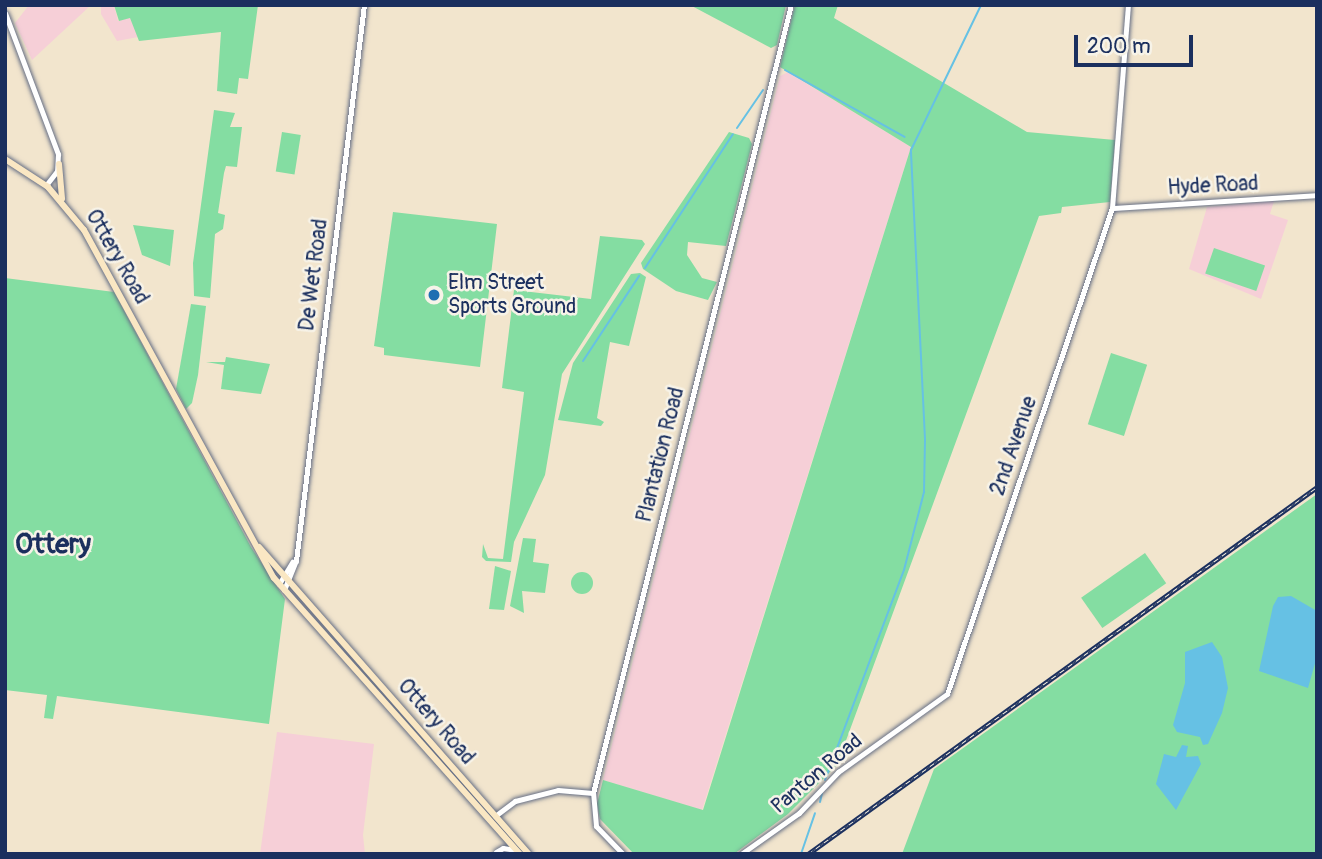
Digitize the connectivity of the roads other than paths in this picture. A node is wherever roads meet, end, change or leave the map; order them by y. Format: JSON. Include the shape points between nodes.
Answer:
{"nodes":[{"id":1,"x":364,"y":5,"type":"edge"},
{"id":2,"x":791,"y":5,"type":"edge"},
{"id":3,"x":1128,"y":5,"type":"edge"},
{"id":4,"x":5,"y":13,"type":"edge"},
{"id":5,"x":5,"y":27,"type":"edge"},
{"id":6,"x":16,"y":38,"type":"junction"},
{"id":7,"x":5,"y":159,"type":"edge"},
{"id":8,"x":59,"y":164,"type":"junction"},
{"id":9,"x":46,"y":185,"type":"junction"},
{"id":10,"x":1317,"y":195,"type":"edge"},
{"id":11,"x":64,"y":203,"type":"junction"},
{"id":12,"x":1112,"y":208,"type":"junction"},
{"id":13,"x":284,"y":585,"type":"junction"},
{"id":14,"x":947,"y":694,"type":"joint"},
{"id":15,"x":936,"y":702,"type":"junction"},
{"id":16,"x":942,"y":708,"type":"dead end"},
{"id":17,"x":579,"y":790,"type":"junction"},
{"id":18,"x":593,"y":793,"type":"junction"},
{"id":19,"x":591,"y":811,"type":"junction"},
{"id":20,"x":495,"y":816,"type":"junction"},
{"id":21,"x":501,"y":834,"type":"junction"},
{"id":22,"x":496,"y":853,"type":"edge"},
{"id":23,"x":519,"y":853,"type":"edge"},
{"id":24,"x":529,"y":854,"type":"edge"},
{"id":25,"x":623,"y":854,"type":"edge"},
{"id":26,"x":741,"y":854,"type":"edge"}],
"edges":[{"from":1,"to":13,"type":"street","name":"De Wet Road","via":[[296,549]]},
{"from":2,"to":18,"type":"street","name":"Plantation Road"},
{"from":3,"to":12,"type":"street","name":"2nd Avenue"},
{"from":4,"to":6,"type":"street"},
{"from":5,"to":6,"type":"street"},
{"from":6,"to":8,"type":"street"},
{"from":7,"to":9,"type":"main road","name":"Ottery Road"},
{"from":8,"to":9,"type":"street"},
{"from":8,"to":11,"type":"main road","via":[[58,187]]},
{"from":9,"to":11,"type":"main road","name":"Ottery Road"},
{"from":10,"to":12,"type":"street","name":"Hyde Road"},
{"from":11,"to":13,"type":"main road","name":"Ottery Road","via":[[88,237],[238,516]]},
{"from":12,"to":14,"type":"street","name":"2nd Avenue"},
{"from":13,"to":20,"type":"main road","name":"Ottery Road"},
{"from":13,"to":21,"type":"main road","name":"Ottery Road"},
{"from":14,"to":15,"type":"street","name":"Panton Road"},
{"from":15,"to":16,"type":"street"},
{"from":15,"to":26,"type":"street","name":"Panton Road","via":[[838,772],[799,813]]},
{"from":17,"to":18,"type":"street"},
{"from":17,"to":19,"type":"street","via":[[588,798]]},
{"from":17,"to":20,"type":"street","via":[[558,790],[515,801]]},
{"from":18,"to":19,"type":"street","name":"Plantation Road"},
{"from":19,"to":25,"type":"street","via":[[597,829]]},
{"from":20,"to":24,"type":"main road","name":"Ottery Road"},
{"from":21,"to":22,"type":"street"},
{"from":21,"to":23,"type":"main road","name":"Ottery Road"},
{"from":22,"to":23,"type":"street","via":[[503,848]]}]}
